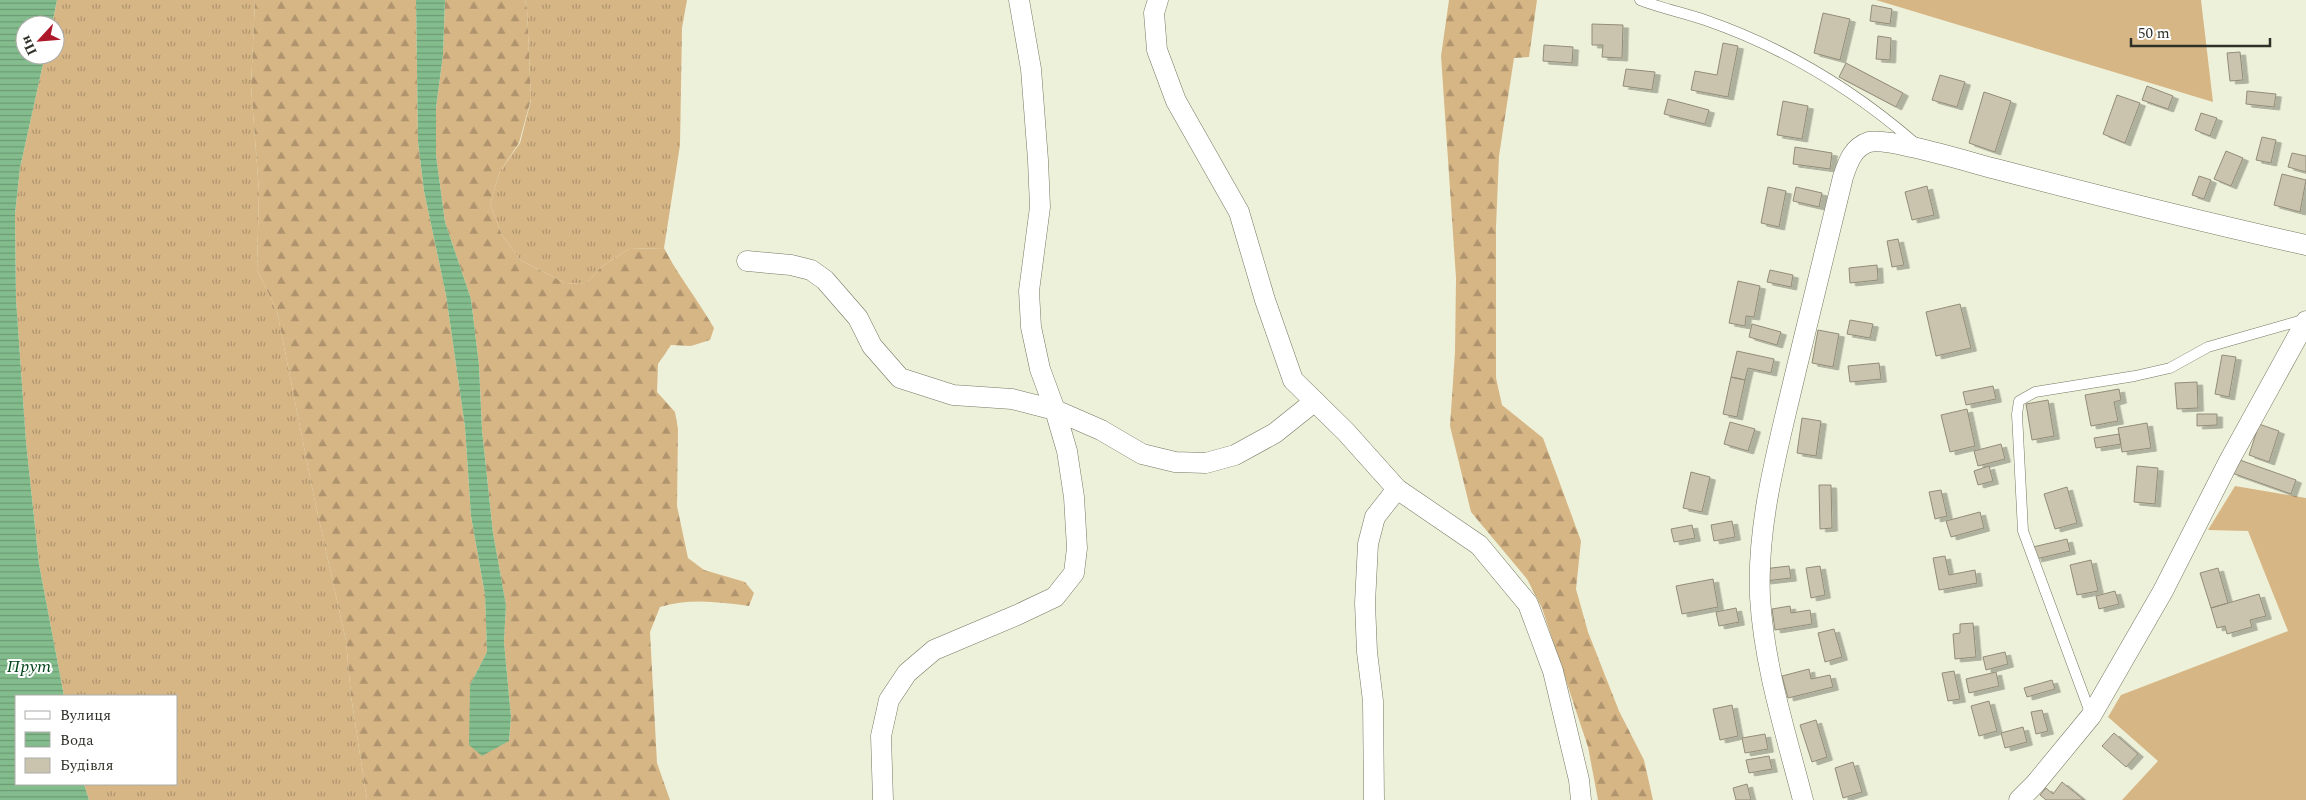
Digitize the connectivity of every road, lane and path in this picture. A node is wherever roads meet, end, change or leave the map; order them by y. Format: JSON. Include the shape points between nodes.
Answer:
{"nodes":[{"id":1,"x":1019,"y":0,"type":"edge"},
{"id":2,"x":1158,"y":0,"type":"edge"},
{"id":3,"x":1640,"y":0,"type":"edge"},
{"id":4,"x":1924,"y":150,"type":"junction"},
{"id":5,"x":2306,"y":245,"type":"edge"},
{"id":6,"x":747,"y":261,"type":"dead end"},
{"id":7,"x":2306,"y":320,"type":"edge"},
{"id":8,"x":1315,"y":402,"type":"junction"},
{"id":9,"x":1056,"y":410,"type":"junction"},
{"id":10,"x":1397,"y":489,"type":"junction"},
{"id":11,"x":2091,"y":716,"type":"junction"},
{"id":12,"x":883,"y":800,"type":"edge"},
{"id":13,"x":1374,"y":800,"type":"edge"},
{"id":14,"x":1581,"y":800,"type":"edge"},
{"id":15,"x":1803,"y":800,"type":"edge"},
{"id":16,"x":2019,"y":800,"type":"edge"}],
"edges":[{"from":1,"to":9,"type":"street","via":[[1031,69],[1040,207],[1029,291],[1031,327],[1040,369]]},
{"from":2,"to":8,"type":"street","via":[[1154,13],[1157,50],[1176,101],[1239,212],[1293,380]]},
{"from":3,"to":4,"type":"lane","via":[[1764,44],[1823,74],[1887,119]]},
{"from":4,"to":5,"type":"street"},
{"from":4,"to":15,"type":"street","via":[[1871,142],[1854,151],[1848,162],[1769,485],[1761,558],[1763,637]]},
{"from":6,"to":9,"type":"street","via":[[792,265],[811,270],[825,280],[858,318],[872,346],[900,378],[953,395],[1012,400]]},
{"from":7,"to":11,"type":"street","via":[[2229,461],[2163,592]]},
{"from":7,"to":11,"type":"lane","via":[[2208,347],[2170,368],[2035,392],[2019,401],[2023,531]]},
{"from":8,"to":9,"type":"street","via":[[1275,433],[1235,455],[1206,463],[1175,462],[1142,454],[1101,430]]},
{"from":8,"to":10,"type":"street"},
{"from":9,"to":12,"type":"street","via":[[1074,497],[1078,548],[1074,573],[1055,597],[934,650],[907,673],[888,700],[881,736]]},
{"from":10,"to":13,"type":"street","via":[[1376,517],[1368,544],[1365,603],[1373,701]]},
{"from":10,"to":14,"type":"street","via":[[1479,545],[1528,604],[1553,671]]},
{"from":11,"to":16,"type":"street"}]}
